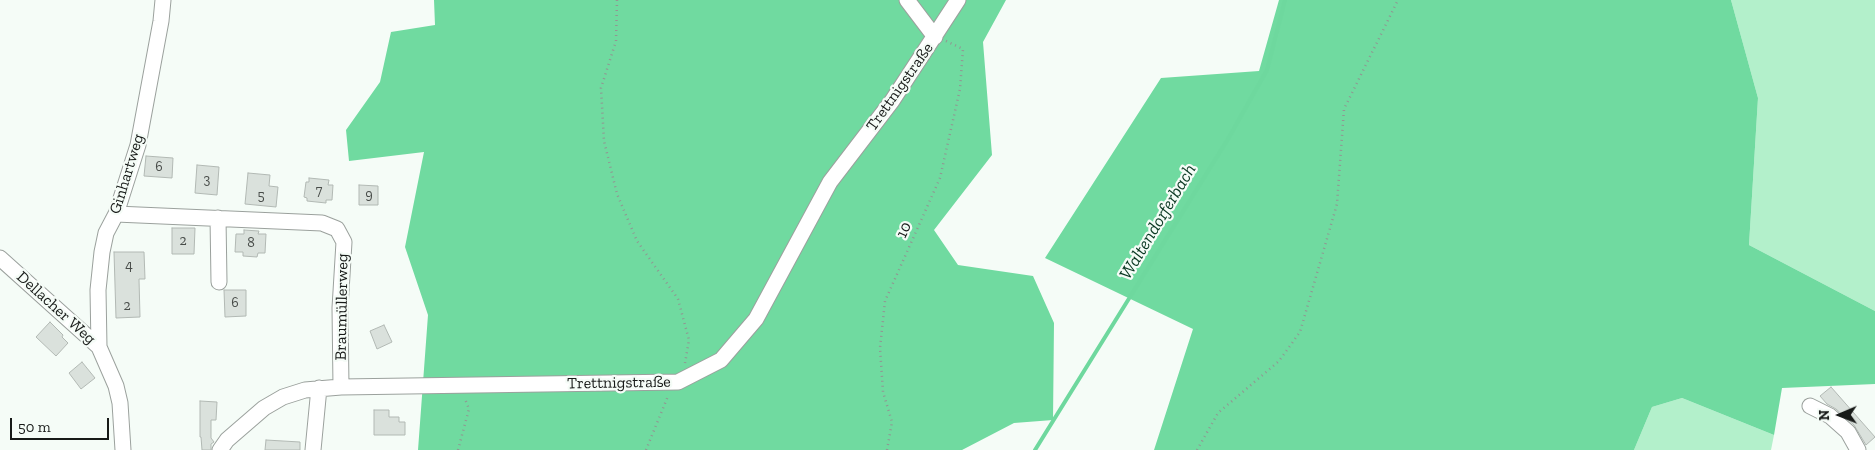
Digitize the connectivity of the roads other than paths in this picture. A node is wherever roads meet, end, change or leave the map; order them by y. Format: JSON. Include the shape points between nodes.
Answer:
{"nodes":[{"id":1,"x":163,"y":0,"type":"edge"},
{"id":2,"x":907,"y":0,"type":"edge"},
{"id":3,"x":958,"y":0,"type":"edge"},
{"id":4,"x":936,"y":37,"type":"junction"},
{"id":5,"x":116,"y":214,"type":"junction"},
{"id":6,"x":218,"y":218,"type":"junction"},
{"id":7,"x":0,"y":258,"type":"edge"},
{"id":8,"x":218,"y":282,"type":"dead end"},
{"id":9,"x":99,"y":347,"type":"junction"},
{"id":10,"x":341,"y":387,"type":"junction"},
{"id":11,"x":319,"y":388,"type":"junction"},
{"id":12,"x":1810,"y":406,"type":"dead end"},
{"id":13,"x":123,"y":450,"type":"edge"},
{"id":14,"x":220,"y":450,"type":"edge"},
{"id":15,"x":313,"y":450,"type":"edge"},
{"id":16,"x":1858,"y":450,"type":"edge"}],
"edges":[{"from":1,"to":5,"type":"street","name":"Ginhartweg","via":[[138,144]]},
{"from":2,"to":4,"type":"street"},
{"from":3,"to":4,"type":"street","name":"Trettnigstraße"},
{"from":4,"to":10,"type":"street","name":"Trettnigstraße","via":[[830,182],[756,319],[721,360],[681,378]]},
{"from":5,"to":6,"type":"street","name":"Braumüllerweg"},
{"from":5,"to":9,"type":"street","name":"Ginhartweg","via":[[106,233],[102,252],[98,290]]},
{"from":6,"to":8,"type":"street"},
{"from":6,"to":10,"type":"street","name":"Braumüllerweg","via":[[322,223],[337,229],[344,242],[340,308]]},
{"from":7,"to":9,"type":"street","name":"Dellacher Weg"},
{"from":9,"to":13,"type":"street","name":"Dellacher Weg","via":[[120,403]]},
{"from":10,"to":11,"type":"street","name":"Trettnigstraße"},
{"from":11,"to":14,"type":"street","name":"Trettnigstraße","via":[[294,392],[274,402],[237,430]]},
{"from":11,"to":15,"type":"street"},
{"from":12,"to":16,"type":"street","via":[[1830,416],[1848,432]]}]}
